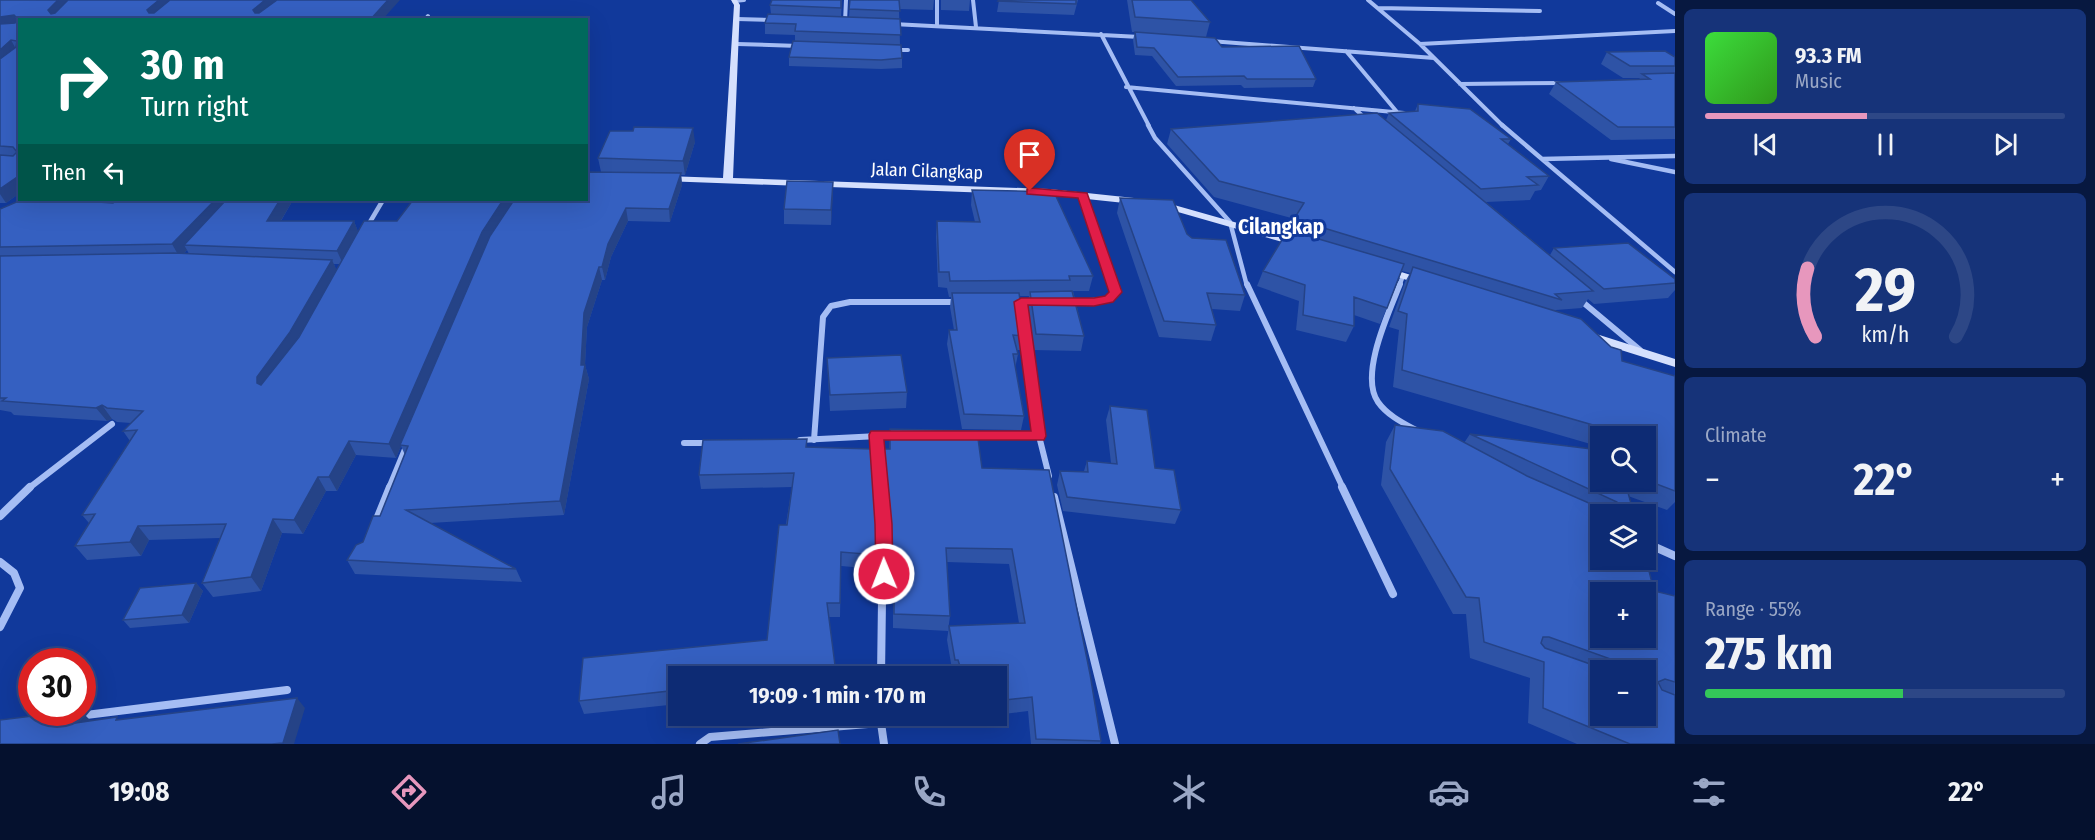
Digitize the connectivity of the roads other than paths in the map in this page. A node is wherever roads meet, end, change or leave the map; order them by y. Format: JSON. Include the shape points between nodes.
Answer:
{"nodes":[{"id":1,"x":737,"y":0,"type":"edge"},
{"id":2,"x":846,"y":0,"type":"edge"},
{"id":3,"x":937,"y":0,"type":"edge"},
{"id":4,"x":973,"y":0,"type":"edge"},
{"id":5,"x":1368,"y":0,"type":"edge"},
{"id":6,"x":1658,"y":3,"type":"dead end"},
{"id":7,"x":1378,"y":9,"type":"junction"},
{"id":8,"x":1540,"y":11,"type":"dead end"},
{"id":9,"x":1675,"y":14,"type":"edge"},
{"id":10,"x":737,"y":19,"type":"junction"},
{"id":11,"x":776,"y":20,"type":"edge"},
{"id":12,"x":833,"y":22,"type":"edge"},
{"id":13,"x":845,"y":22,"type":"junction"},
{"id":14,"x":856,"y":23,"type":"edge"},
{"id":15,"x":891,"y":24,"type":"edge"},
{"id":16,"x":938,"y":26,"type":"junction"},
{"id":17,"x":976,"y":27,"type":"junction"},
{"id":18,"x":1675,"y":31,"type":"edge"},
{"id":19,"x":1101,"y":34,"type":"junction"},
{"id":20,"x":1146,"y":37,"type":"edge"},
{"id":21,"x":1203,"y":41,"type":"edge"},
{"id":22,"x":737,"y":44,"type":"junction"},
{"id":23,"x":1420,"y":44,"type":"junction"},
{"id":24,"x":805,"y":47,"type":"edge"},
{"id":25,"x":885,"y":49,"type":"edge"},
{"id":26,"x":908,"y":50,"type":"dead end"},
{"id":27,"x":1346,"y":51,"type":"junction"},
{"id":28,"x":1434,"y":58,"type":"junction"},
{"id":29,"x":1568,"y":83,"type":"edge"},
{"id":30,"x":1460,"y":84,"type":"junction"},
{"id":31,"x":1126,"y":87,"type":"junction"},
{"id":32,"x":1354,"y":108,"type":"junction"},
{"id":33,"x":1398,"y":113,"type":"junction"},
{"id":34,"x":1409,"y":114,"type":"edge"},
{"id":35,"x":1486,"y":120,"type":"edge"},
{"id":36,"x":1497,"y":121,"type":"junction"},
{"id":37,"x":1372,"y":124,"type":"edge"},
{"id":38,"x":1598,"y":156,"type":"junction"},
{"id":39,"x":1675,"y":156,"type":"edge"},
{"id":40,"x":1541,"y":159,"type":"junction"},
{"id":41,"x":1675,"y":172,"type":"edge"},
{"id":42,"x":657,"y":179,"type":"edge"},
{"id":43,"x":728,"y":180,"type":"junction"},
{"id":44,"x":1083,"y":195,"type":"junction"},
{"id":45,"x":382,"y":201,"type":"edge"},
{"id":46,"x":1230,"y":222,"type":"junction"},
{"id":47,"x":366,"y":229,"type":"edge"},
{"id":48,"x":1306,"y":245,"type":"edge"},
{"id":49,"x":1661,"y":259,"type":"junction"},
{"id":50,"x":1675,"y":262,"type":"edge"},
{"id":51,"x":1371,"y":266,"type":"edge"},
{"id":52,"x":1675,"y":272,"type":"edge"},
{"id":53,"x":1403,"y":276,"type":"junction"},
{"id":54,"x":1436,"y":286,"type":"edge"},
{"id":55,"x":1571,"y":292,"type":"edge"},
{"id":56,"x":964,"y":302,"type":"edge"},
{"id":57,"x":1010,"y":302,"type":"edge"},
{"id":58,"x":1021,"y":302,"type":"junction"},
{"id":59,"x":1042,"y":302,"type":"edge"},
{"id":60,"x":1063,"y":302,"type":"edge"},
{"id":61,"x":1578,"y":332,"type":"edge"},
{"id":62,"x":1644,"y":354,"type":"junction"},
{"id":63,"x":1675,"y":363,"type":"edge"},
{"id":64,"x":112,"y":424,"type":"edge"},
{"id":65,"x":876,"y":435,"type":"junction"},
{"id":66,"x":911,"y":435,"type":"edge"},
{"id":67,"x":958,"y":435,"type":"edge"},
{"id":68,"x":1424,"y":435,"type":"edge"},
{"id":69,"x":1039,"y":436,"type":"junction"},
{"id":70,"x":814,"y":440,"type":"junction"},
{"id":71,"x":791,"y":441,"type":"edge"},
{"id":72,"x":720,"y":442,"type":"edge"},
{"id":73,"x":407,"y":443,"type":"edge"},
{"id":74,"x":684,"y":443,"type":"dead end"},
{"id":75,"x":1050,"y":481,"type":"edge"},
{"id":76,"x":1053,"y":492,"type":"edge"},
{"id":77,"x":0,"y":516,"type":"edge"},
{"id":78,"x":372,"y":533,"type":"edge"},
{"id":79,"x":1656,"y":547,"type":"edge"},
{"id":80,"x":1675,"y":556,"type":"edge"},
{"id":81,"x":0,"y":562,"type":"edge"},
{"id":82,"x":1393,"y":594,"type":"dead end"},
{"id":83,"x":0,"y":627,"type":"edge"},
{"id":84,"x":881,"y":666,"type":"edge"},
{"id":85,"x":287,"y":690,"type":"dead end"},
{"id":86,"x":96,"y":714,"type":"edge"},
{"id":87,"x":814,"y":726,"type":"edge"},
{"id":88,"x":881,"y":726,"type":"edge"},
{"id":89,"x":700,"y":744,"type":"edge"},
{"id":90,"x":884,"y":744,"type":"edge"},
{"id":91,"x":1115,"y":744,"type":"edge"}],
"edges":[{"from":1,"to":10,"type":"street"},
{"from":2,"to":13,"type":"street"},
{"from":3,"to":16,"type":"street"},
{"from":4,"to":17,"type":"street"},
{"from":5,"to":7,"type":"street"},
{"from":6,"to":9,"type":"street"},
{"from":7,"to":8,"type":"street"},
{"from":7,"to":23,"type":"street"},
{"from":10,"to":11,"type":"street"},
{"from":10,"to":22,"type":"street"},
{"from":12,"to":13,"type":"street"},
{"from":13,"to":14,"type":"street"},
{"from":15,"to":16,"type":"street"},
{"from":16,"to":17,"type":"street"},
{"from":17,"to":19,"type":"street"},
{"from":18,"to":23,"type":"street"},
{"from":19,"to":20,"type":"street"},
{"from":19,"to":31,"type":"street"},
{"from":21,"to":27,"type":"street"},
{"from":22,"to":24,"type":"street"},
{"from":22,"to":43,"type":"street"},
{"from":23,"to":28,"type":"street"},
{"from":25,"to":26,"type":"street"},
{"from":27,"to":28,"type":"street"},
{"from":27,"to":33,"type":"street"},
{"from":28,"to":30,"type":"street"},
{"from":29,"to":30,"type":"street"},
{"from":30,"to":36,"type":"street"},
{"from":31,"to":32,"type":"street"},
{"from":31,"to":46,"type":"street","via":[[1155,138]]},
{"from":32,"to":33,"type":"street"},
{"from":32,"to":37,"type":"street"},
{"from":33,"to":34,"type":"street"},
{"from":35,"to":36,"type":"street"},
{"from":36,"to":40,"type":"street"},
{"from":38,"to":39,"type":"street"},
{"from":38,"to":40,"type":"street"},
{"from":38,"to":41,"type":"street"},
{"from":40,"to":49,"type":"street"},
{"from":42,"to":43,"type":"street","name":"Jalan Cilangkap"},
{"from":43,"to":44,"type":"street","name":"Jalan Cilangkap"},
{"from":44,"to":46,"type":"street","name":"Jalan Cilangkap","via":[[1173,206]]},
{"from":44,"to":60,"type":"street","via":[[1115,292],[1109,300]]},
{"from":45,"to":47,"type":"street"},
{"from":46,"to":48,"type":"street","name":"Jalan Cilangkap"},
{"from":46,"to":82,"type":"street","via":[[1247,286]]},
{"from":49,"to":50,"type":"street"},
{"from":49,"to":52,"type":"street"},
{"from":51,"to":53,"type":"street"},
{"from":53,"to":54,"type":"street"},
{"from":53,"to":68,"type":"street","via":[[1380,341],[1371,383],[1376,400]]},
{"from":55,"to":62,"type":"street"},
{"from":56,"to":70,"type":"street","via":[[850,302],[831,306],[824,317]]},
{"from":57,"to":58,"type":"street"},
{"from":58,"to":59,"type":"street"},
{"from":58,"to":69,"type":"street"},
{"from":61,"to":62,"type":"street"},
{"from":62,"to":63,"type":"street"},
{"from":64,"to":77,"type":"street","via":[[38,479]]},
{"from":65,"to":66,"type":"street"},
{"from":65,"to":70,"type":"street"},
{"from":65,"to":84,"type":"street","via":[[884,524]]},
{"from":67,"to":69,"type":"street"},
{"from":69,"to":75,"type":"street"},
{"from":70,"to":71,"type":"street"},
{"from":72,"to":74,"type":"street"},
{"from":73,"to":78,"type":"street"},
{"from":76,"to":91,"type":"street"},
{"from":79,"to":80,"type":"street"},
{"from":81,"to":83,"type":"street","via":[[14,573],[20,588]]},
{"from":85,"to":86,"type":"street"},
{"from":87,"to":89,"type":"street","via":[[710,737]]},
{"from":88,"to":90,"type":"street"}]}
